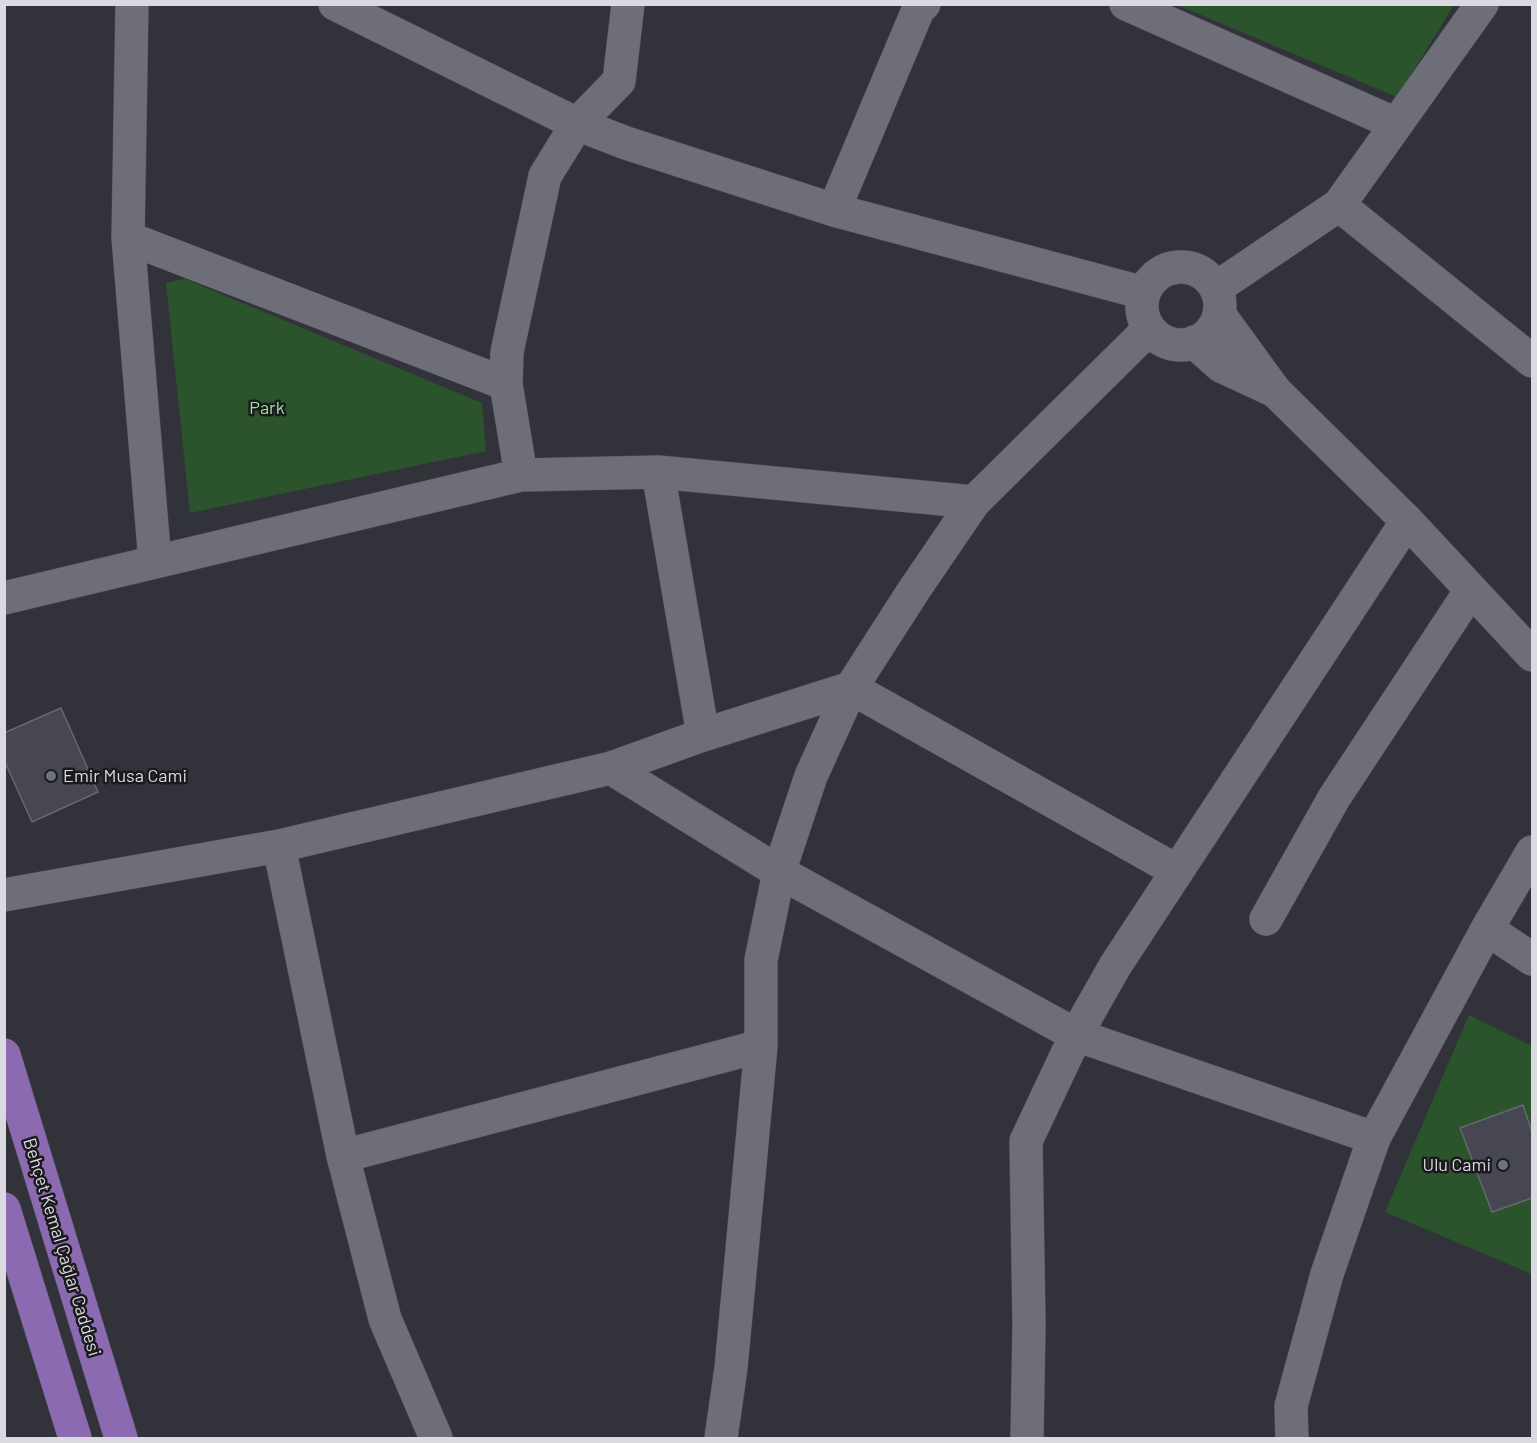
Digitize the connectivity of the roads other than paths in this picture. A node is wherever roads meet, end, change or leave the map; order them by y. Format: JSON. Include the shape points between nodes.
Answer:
{"nodes":[{"id":1,"x":132,"y":4,"type":"edge"},
{"id":2,"x":335,"y":4,"type":"edge"},
{"id":3,"x":628,"y":4,"type":"edge"},
{"id":4,"x":924,"y":4,"type":"edge"},
{"id":5,"x":1126,"y":4,"type":"edge"},
{"id":6,"x":1482,"y":4,"type":"edge"},
{"id":7,"x":577,"y":124,"type":"junction"},
{"id":8,"x":1396,"y":124,"type":"junction"},
{"id":9,"x":1339,"y":204,"type":"junction"},
{"id":10,"x":834,"y":210,"type":"junction"},
{"id":11,"x":128,"y":238,"type":"junction"},
{"id":12,"x":1144,"y":293,"type":"junction"},
{"id":13,"x":1218,"y":301,"type":"junction"},
{"id":14,"x":1149,"y":329,"type":"junction"},
{"id":15,"x":1194,"y":342,"type":"junction"},
{"id":16,"x":1533,"y":361,"type":"edge"},
{"id":17,"x":506,"y":384,"type":"junction"},
{"id":18,"x":1275,"y":391,"type":"junction"},
{"id":19,"x":658,"y":472,"type":"junction"},
{"id":20,"x":521,"y":475,"type":"junction"},
{"id":21,"x":974,"y":502,"type":"junction"},
{"id":22,"x":1407,"y":521,"type":"junction"},
{"id":23,"x":155,"y":562,"type":"junction"},
{"id":24,"x":1471,"y":590,"type":"junction"},
{"id":25,"x":4,"y":598,"type":"edge"},
{"id":26,"x":1533,"y":655,"type":"edge"},
{"id":27,"x":851,"y":688,"type":"junction"},
{"id":28,"x":703,"y":735,"type":"junction"},
{"id":29,"x":611,"y":768,"type":"junction"},
{"id":30,"x":279,"y":846,"type":"junction"},
{"id":31,"x":1533,"y":852,"type":"edge"},
{"id":32,"x":1177,"y":871,"type":"junction"},
{"id":33,"x":779,"y":872,"type":"junction"},
{"id":34,"x":4,"y":895,"type":"edge"},
{"id":35,"x":1266,"y":919,"type":"dead end"},
{"id":36,"x":1487,"y":929,"type":"junction"},
{"id":37,"x":1533,"y":959,"type":"edge"},
{"id":38,"x":1077,"y":1035,"type":"junction"},
{"id":39,"x":762,"y":1046,"type":"junction"},
{"id":40,"x":4,"y":1055,"type":"edge"},
{"id":41,"x":1374,"y":1138,"type":"junction"},
{"id":42,"x":343,"y":1156,"type":"junction"},
{"id":43,"x":4,"y":1209,"type":"edge"},
{"id":44,"x":75,"y":1438,"type":"edge"},
{"id":45,"x":121,"y":1438,"type":"edge"},
{"id":46,"x":436,"y":1438,"type":"edge"},
{"id":47,"x":721,"y":1438,"type":"edge"},
{"id":48,"x":1027,"y":1438,"type":"edge"},
{"id":49,"x":1292,"y":1438,"type":"edge"}],
"edges":[{"from":1,"to":11,"type":"street"},
{"from":2,"to":7,"type":"street"},
{"from":3,"to":7,"type":"street","via":[[619,81]]},
{"from":4,"to":10,"type":"street","via":[[918,10]]},
{"from":5,"to":8,"type":"street"},
{"from":6,"to":8,"type":"street"},
{"from":7,"to":10,"type":"street"},
{"from":7,"to":17,"type":"street","via":[[545,176],[507,352]]},
{"from":8,"to":9,"type":"street"},
{"from":9,"to":13,"type":"street"},
{"from":9,"to":16,"type":"street"},
{"from":10,"to":12,"type":"street"},
{"from":11,"to":17,"type":"street"},
{"from":11,"to":23,"type":"street"},
{"from":12,"to":13,"type":"street","via":[[1159,273],[1184,267],[1208,278]]},
{"from":12,"to":14,"type":"street","via":[[1143,318]]},
{"from":13,"to":15,"type":"street","via":[[1214,326]]},
{"from":13,"to":18,"type":"street"},
{"from":14,"to":15,"type":"street","via":[[1170,343]]},
{"from":14,"to":21,"type":"street"},
{"from":15,"to":18,"type":"street","via":[[1221,366]]},
{"from":17,"to":20,"type":"street"},
{"from":18,"to":22,"type":"street"},
{"from":19,"to":20,"type":"street"},
{"from":19,"to":21,"type":"street"},
{"from":19,"to":28,"type":"street"},
{"from":20,"to":23,"type":"street"},
{"from":21,"to":27,"type":"street"},
{"from":22,"to":24,"type":"street"},
{"from":22,"to":32,"type":"street"},
{"from":23,"to":25,"type":"street"},
{"from":24,"to":26,"type":"street"},
{"from":24,"to":35,"type":"street","via":[[1334,798]]},
{"from":27,"to":28,"type":"street"},
{"from":27,"to":32,"type":"street"},
{"from":27,"to":33,"type":"street","via":[[811,776]]},
{"from":28,"to":29,"type":"street"},
{"from":29,"to":30,"type":"street"},
{"from":29,"to":33,"type":"street"},
{"from":30,"to":34,"type":"street"},
{"from":30,"to":42,"type":"street"},
{"from":31,"to":36,"type":"street"},
{"from":32,"to":38,"type":"street","via":[[1115,966]]},
{"from":33,"to":38,"type":"street"},
{"from":33,"to":39,"type":"street","via":[[762,960]]},
{"from":36,"to":37,"type":"street"},
{"from":36,"to":41,"type":"street"},
{"from":38,"to":41,"type":"street"},
{"from":38,"to":48,"type":"street","via":[[1026,1141]]},
{"from":39,"to":42,"type":"street"},
{"from":39,"to":47,"type":"street"},
{"from":40,"to":45,"type":"main road","name":"Behçet Kemal Çağlar Caddesi"},
{"from":41,"to":49,"type":"street","via":[[1324,1285],[1291,1406]]},
{"from":42,"to":46,"type":"street","via":[[385,1319]]},
{"from":43,"to":44,"type":"main road"}]}
